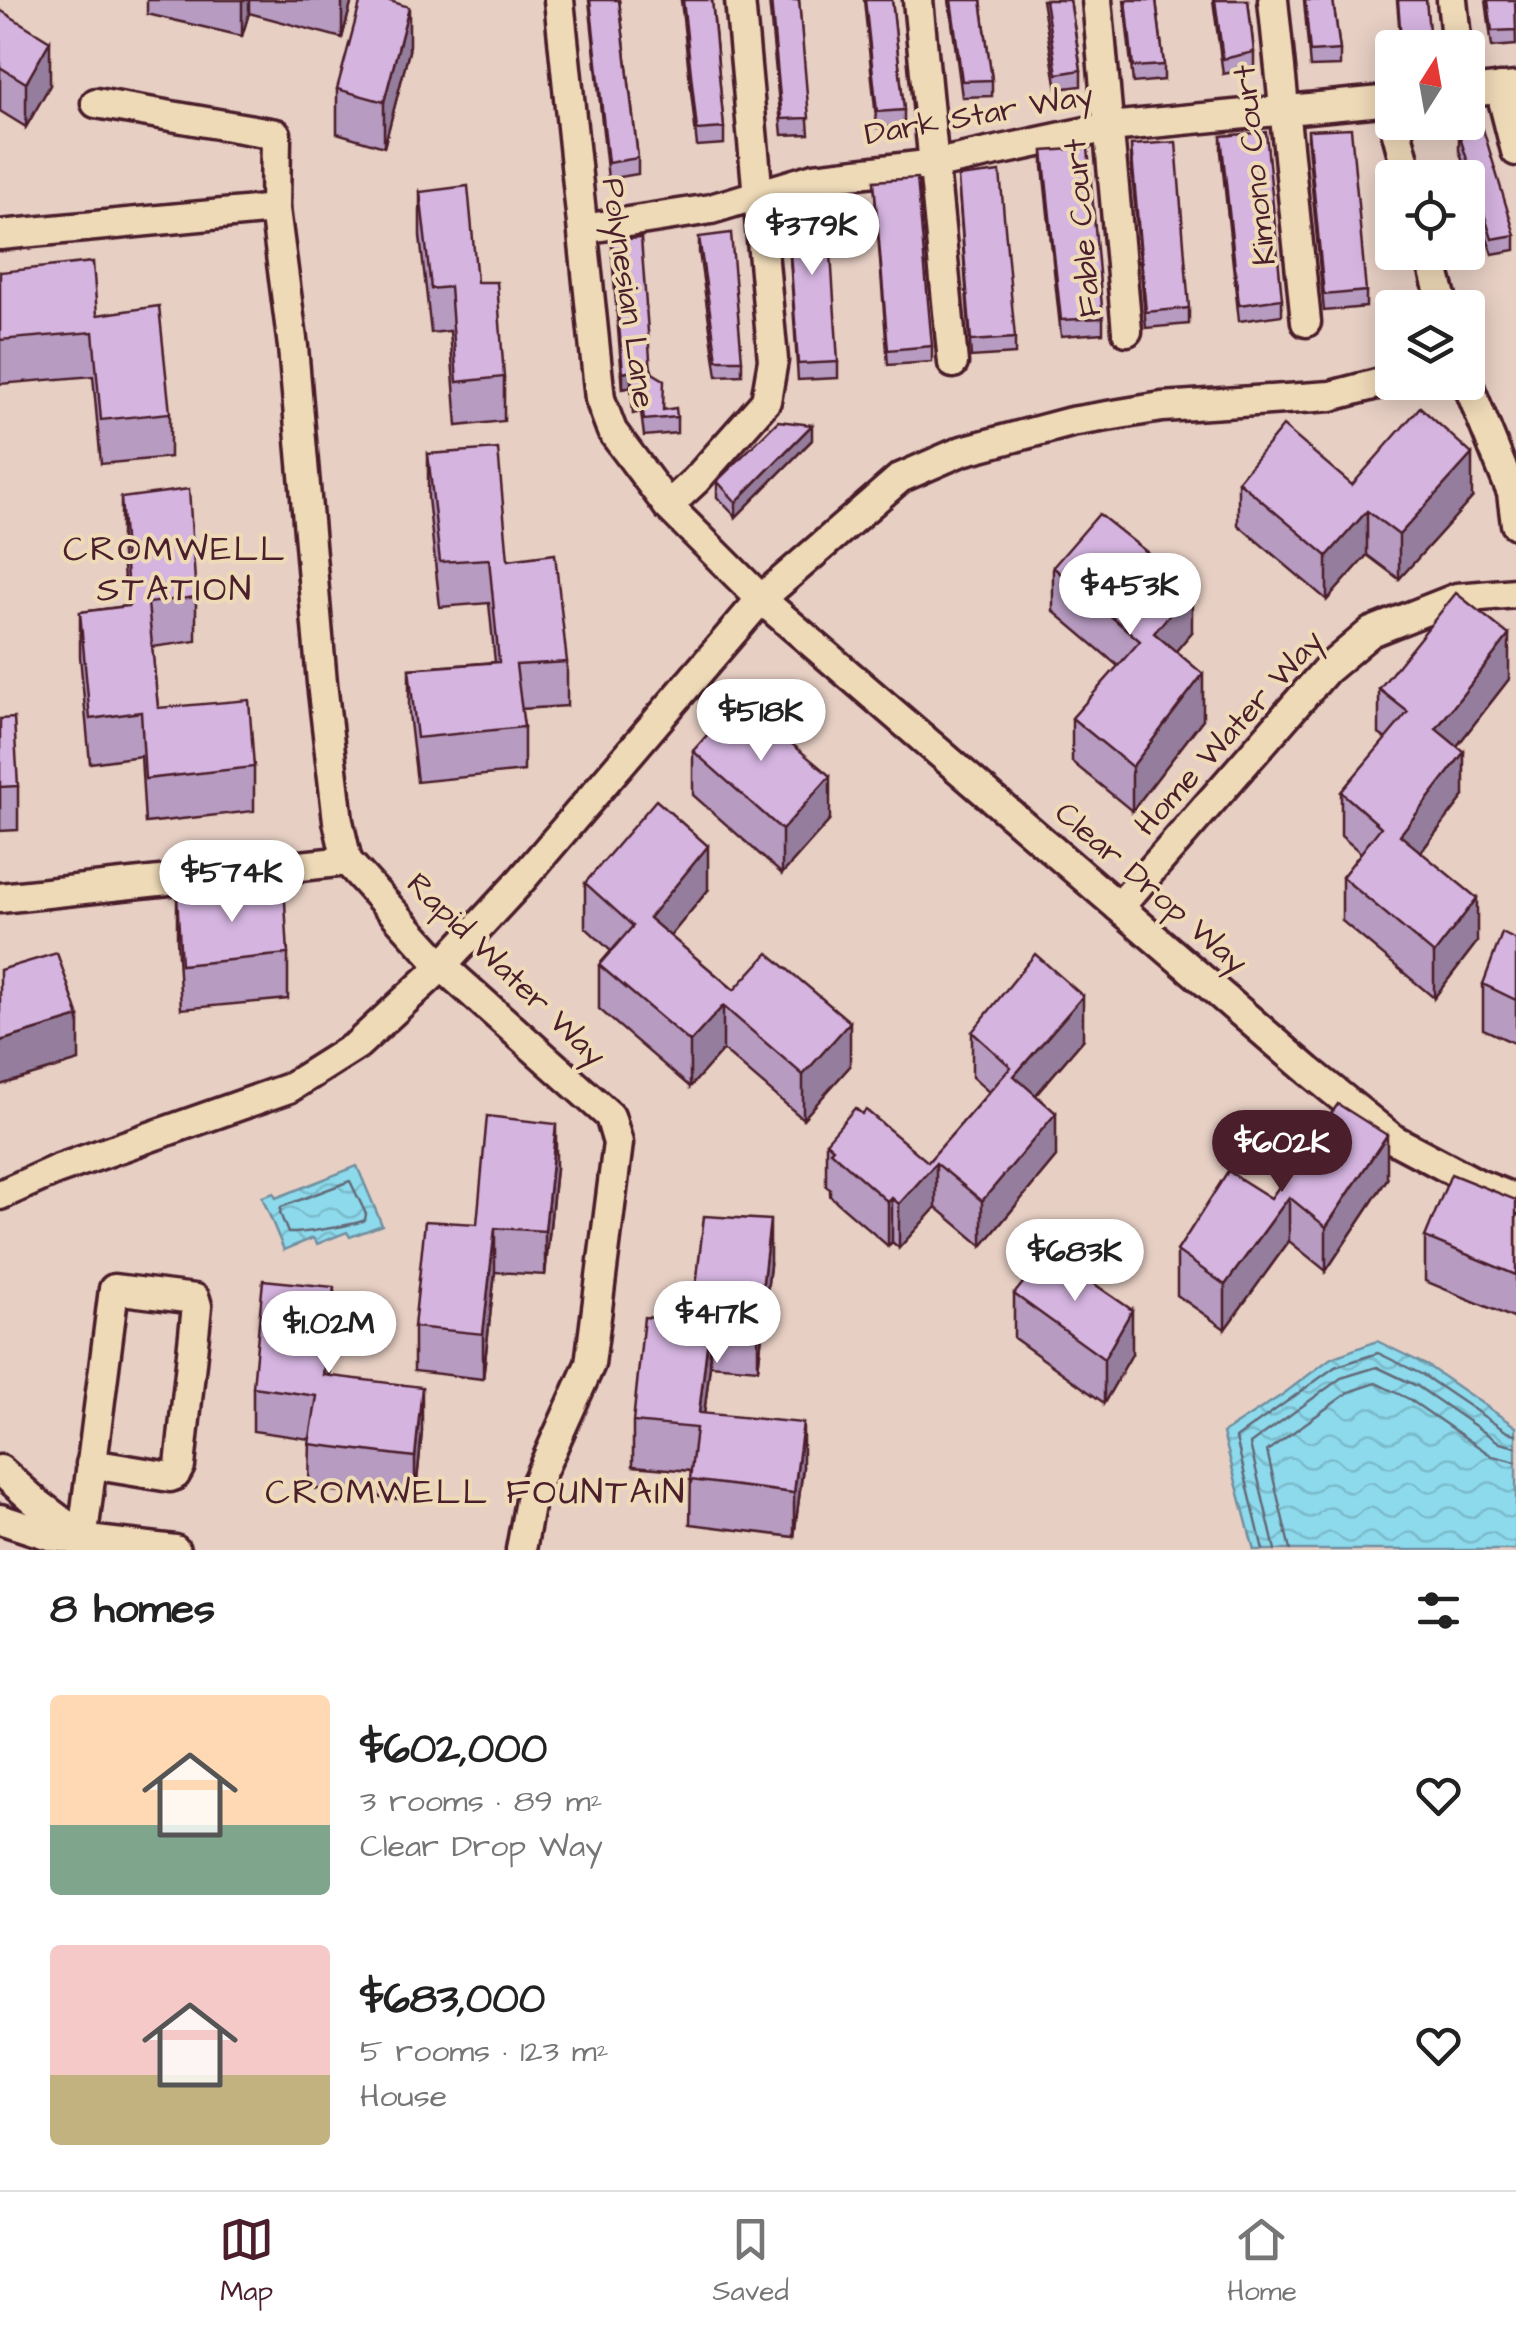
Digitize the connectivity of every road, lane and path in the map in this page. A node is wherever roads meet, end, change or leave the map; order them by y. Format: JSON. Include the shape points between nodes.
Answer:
{"nodes":[{"id":1,"x":559,"y":0,"type":"edge"},
{"id":2,"x":740,"y":0,"type":"edge"},
{"id":3,"x":918,"y":0,"type":"edge"},
{"id":4,"x":1096,"y":0,"type":"edge"},
{"id":5,"x":1273,"y":0,"type":"edge"},
{"id":6,"x":1452,"y":0,"type":"edge"},
{"id":7,"x":1455,"y":30,"type":"edge"},
{"id":8,"x":1508,"y":88,"type":"edge"},
{"id":9,"x":96,"y":103,"type":"dead end"},
{"id":10,"x":1375,"y":110,"type":"edge"},
{"id":11,"x":1286,"y":111,"type":"junction"},
{"id":12,"x":1109,"y":127,"type":"junction"},
{"id":13,"x":1516,"y":151,"type":"edge"},
{"id":14,"x":936,"y":164,"type":"junction"},
{"id":15,"x":760,"y":195,"type":"junction"},
{"id":16,"x":275,"y":210,"type":"junction"},
{"id":17,"x":583,"y":229,"type":"junction"},
{"id":18,"x":0,"y":235,"type":"edge"},
{"id":19,"x":1306,"y":322,"type":"dead end"},
{"id":20,"x":1127,"y":332,"type":"dead end"},
{"id":21,"x":953,"y":363,"type":"dead end"},
{"id":22,"x":1375,"y":384,"type":"edge"},
{"id":23,"x":1474,"y":400,"type":"edge"},
{"id":24,"x":668,"y":506,"type":"junction"},
{"id":25,"x":1516,"y":524,"type":"edge"},
{"id":26,"x":1516,"y":593,"type":"edge"},
{"id":27,"x":761,"y":599,"type":"junction"},
{"id":28,"x":346,"y":860,"type":"junction"},
{"id":29,"x":0,"y":898,"type":"edge"},
{"id":30,"x":1119,"y":907,"type":"junction"},
{"id":31,"x":442,"y":966,"type":"junction"},
{"id":32,"x":0,"y":1195,"type":"edge"},
{"id":33,"x":1516,"y":1200,"type":"edge"},
{"id":34,"x":91,"y":1464,"type":"junction"},
{"id":35,"x":0,"y":1470,"type":"edge"},
{"id":36,"x":0,"y":1519,"type":"edge"},
{"id":37,"x":82,"y":1544,"type":"edge"},
{"id":38,"x":175,"y":1550,"type":"edge"},
{"id":39,"x":520,"y":1550,"type":"edge"}],
"edges":[{"from":1,"to":17,"type":"street","name":"Polynesian Lane"},
{"from":2,"to":15,"type":"street"},
{"from":3,"to":14,"type":"street"},
{"from":4,"to":12,"type":"street","name":"Fable Court"},
{"from":5,"to":11,"type":"street","name":"Kimono Court"},
{"from":6,"to":7,"type":"street"},
{"from":8,"to":13,"type":"street"},
{"from":9,"to":16,"type":"street","via":[[276,134]]},
{"from":10,"to":11,"type":"street","name":"Dark Star Way"},
{"from":11,"to":12,"type":"street","name":"Dark Star Way"},
{"from":11,"to":19,"type":"street","name":"Kimono Court"},
{"from":12,"to":14,"type":"street","name":"Dark Star Way"},
{"from":12,"to":20,"type":"street","name":"Fable Court"},
{"from":14,"to":15,"type":"street","name":"Dark Star Way","via":[[814,178]]},
{"from":14,"to":21,"type":"street"},
{"from":15,"to":17,"type":"street","name":"Dark Star Way"},
{"from":15,"to":24,"type":"street","via":[[772,384],[766,400]]},
{"from":16,"to":18,"type":"street"},
{"from":16,"to":28,"type":"street"},
{"from":17,"to":24,"type":"street","name":"Polynesian Lane","via":[[600,400],[612,431]]},
{"from":22,"to":27,"type":"street","via":[[1331,396],[1162,407],[962,451],[900,478]]},
{"from":23,"to":25,"type":"street","via":[[1512,493]]},
{"from":24,"to":27,"type":"street","name":"Polynesian Lane"},
{"from":26,"to":30,"type":"street","name":"Home Water Way","via":[[1458,598],[1370,632],[1326,670]]},
{"from":27,"to":30,"type":"street","name":"Clear Drop Way"},
{"from":27,"to":31,"type":"street"},
{"from":28,"to":29,"type":"street"},
{"from":28,"to":31,"type":"street","name":"Rapid Water Way"},
{"from":30,"to":33,"type":"street","name":"Clear Drop Way","via":[[1392,1139]]},
{"from":31,"to":32,"type":"street","via":[[358,1046],[288,1088]]},
{"from":31,"to":39,"type":"street","name":"Rapid Water Way","via":[[610,1116],[618,1143],[590,1364],[531,1495]]},
{"from":34,"to":34,"type":"street","via":[[114,1289],[195,1298],[175,1475]]},
{"from":34,"to":37,"type":"street"},
{"from":35,"to":37,"type":"street"},
{"from":36,"to":37,"type":"street"},
{"from":37,"to":38,"type":"street"}]}
